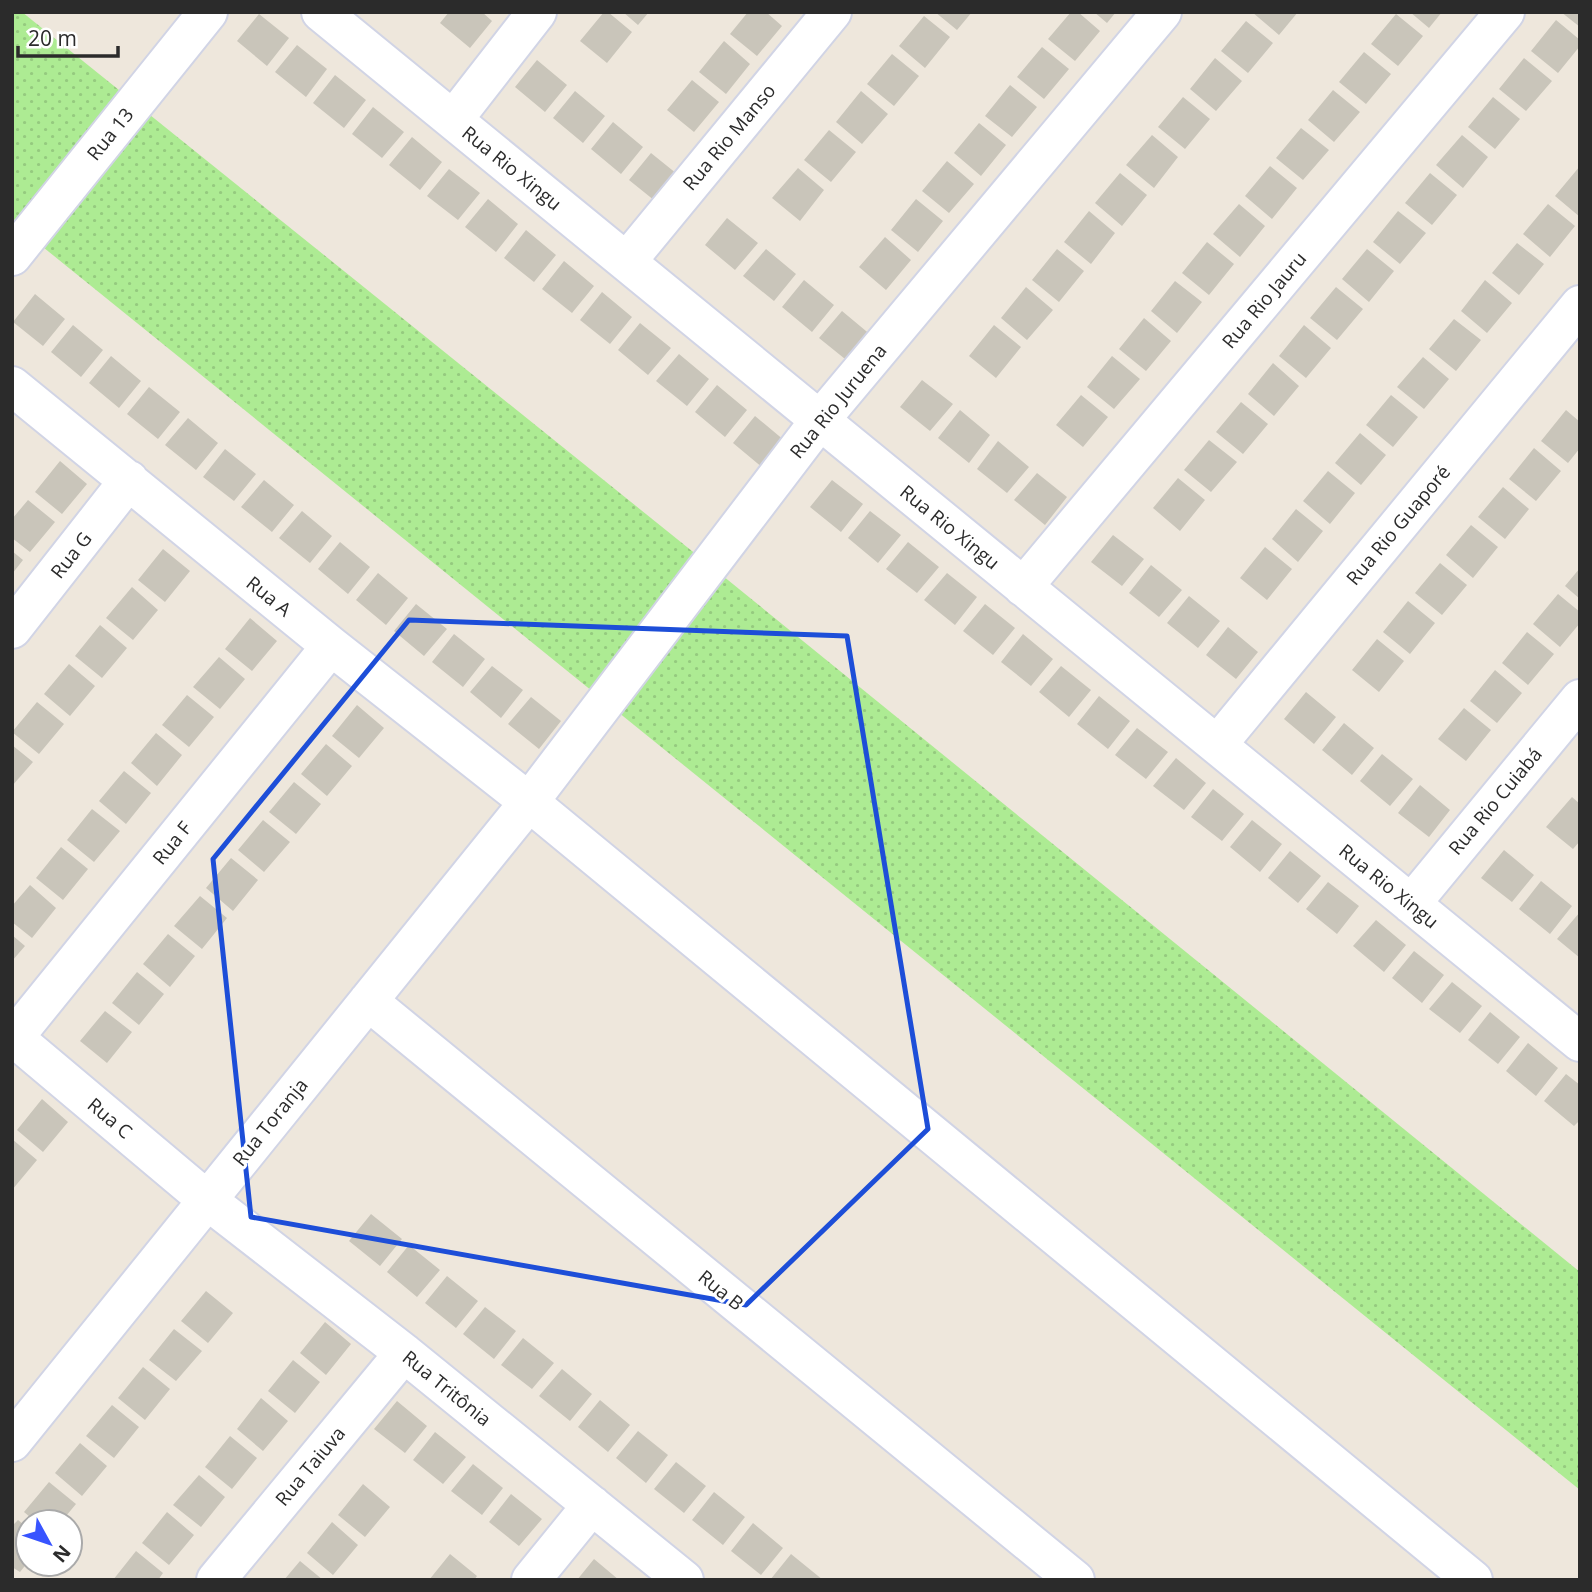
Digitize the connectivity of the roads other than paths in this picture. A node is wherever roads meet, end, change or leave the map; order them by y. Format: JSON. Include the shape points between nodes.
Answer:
{"nodes":[{"id":1,"x":208,"y":12,"type":"edge"},
{"id":2,"x":321,"y":12,"type":"edge"},
{"id":3,"x":537,"y":12,"type":"edge"},
{"id":4,"x":832,"y":12,"type":"edge"},
{"id":5,"x":1162,"y":12,"type":"edge"},
{"id":6,"x":1505,"y":12,"type":"edge"},
{"id":7,"x":453,"y":120,"type":"junction"},
{"id":8,"x":12,"y":256,"type":"edge"},
{"id":9,"x":627,"y":261,"type":"junction"},
{"id":10,"x":1580,"y":305,"type":"edge"},
{"id":11,"x":12,"y":386,"type":"edge"},
{"id":12,"x":820,"y":420,"type":"junction"},
{"id":13,"x":129,"y":480,"type":"junction"},
{"id":14,"x":1023,"y":587,"type":"junction"},
{"id":15,"x":12,"y":629,"type":"edge"},
{"id":16,"x":331,"y":646,"type":"junction"},
{"id":17,"x":1580,"y":699,"type":"edge"},
{"id":18,"x":1217,"y":745,"type":"junction"},
{"id":19,"x":529,"y":802,"type":"junction"},
{"id":20,"x":1411,"y":904,"type":"junction"},
{"id":21,"x":368,"y":1001,"type":"junction"},
{"id":22,"x":13,"y":1038,"type":"edge"},
{"id":23,"x":1580,"y":1042,"type":"edge"},
{"id":24,"x":207,"y":1200,"type":"junction"},
{"id":25,"x":404,"y":1353,"type":"junction"},
{"id":26,"x":12,"y":1442,"type":"edge"},
{"id":27,"x":592,"y":1505,"type":"junction"},
{"id":28,"x":216,"y":1580,"type":"edge"},
{"id":29,"x":531,"y":1580,"type":"edge"},
{"id":30,"x":684,"y":1580,"type":"edge"},
{"id":31,"x":1075,"y":1580,"type":"edge"},
{"id":32,"x":1473,"y":1580,"type":"edge"}],
"edges":[{"from":1,"to":8,"type":"street","name":"Rua 13"},
{"from":2,"to":7,"type":"street","name":"Rua Rio Xingu"},
{"from":3,"to":7,"type":"street"},
{"from":4,"to":9,"type":"street","name":"Rua Rio Manso"},
{"from":5,"to":12,"type":"street","name":"Rua Rio Juruena"},
{"from":6,"to":14,"type":"street","name":"Rua Rio Jauru"},
{"from":7,"to":9,"type":"street","name":"Rua Rio Xingu"},
{"from":9,"to":12,"type":"street","name":"Rua Rio Xingu"},
{"from":10,"to":18,"type":"street","name":"Rua Rio Guaporé"},
{"from":11,"to":13,"type":"street","name":"Rua A"},
{"from":12,"to":14,"type":"street","name":"Rua Rio Xingu"},
{"from":12,"to":19,"type":"street","name":"Rua Rio Juruena"},
{"from":13,"to":15,"type":"street","name":"Rua G"},
{"from":13,"to":16,"type":"street","name":"Rua A"},
{"from":14,"to":18,"type":"street","name":"Rua Rio Xingu"},
{"from":16,"to":19,"type":"street","name":"Rua A"},
{"from":16,"to":22,"type":"street","name":"Rua F"},
{"from":17,"to":20,"type":"street","name":"Rua Rio Cuiabá"},
{"from":18,"to":20,"type":"street","name":"Rua Rio Xingu"},
{"from":19,"to":21,"type":"street","name":"Rua Toranja"},
{"from":19,"to":32,"type":"street","name":"Rua A"},
{"from":20,"to":23,"type":"street","name":"Rua Rio Xingu"},
{"from":21,"to":24,"type":"street","name":"Rua Toranja"},
{"from":21,"to":31,"type":"street","name":"Rua B"},
{"from":22,"to":24,"type":"street","name":"Rua C"},
{"from":24,"to":25,"type":"street","name":"Rua Tritônia"},
{"from":24,"to":26,"type":"street","name":"Rua Toranja"},
{"from":25,"to":27,"type":"street","name":"Rua Tritônia"},
{"from":25,"to":28,"type":"street","name":"Rua Taiuva"},
{"from":27,"to":29,"type":"street"},
{"from":27,"to":30,"type":"street","name":"Rua Tritônia"}]}
